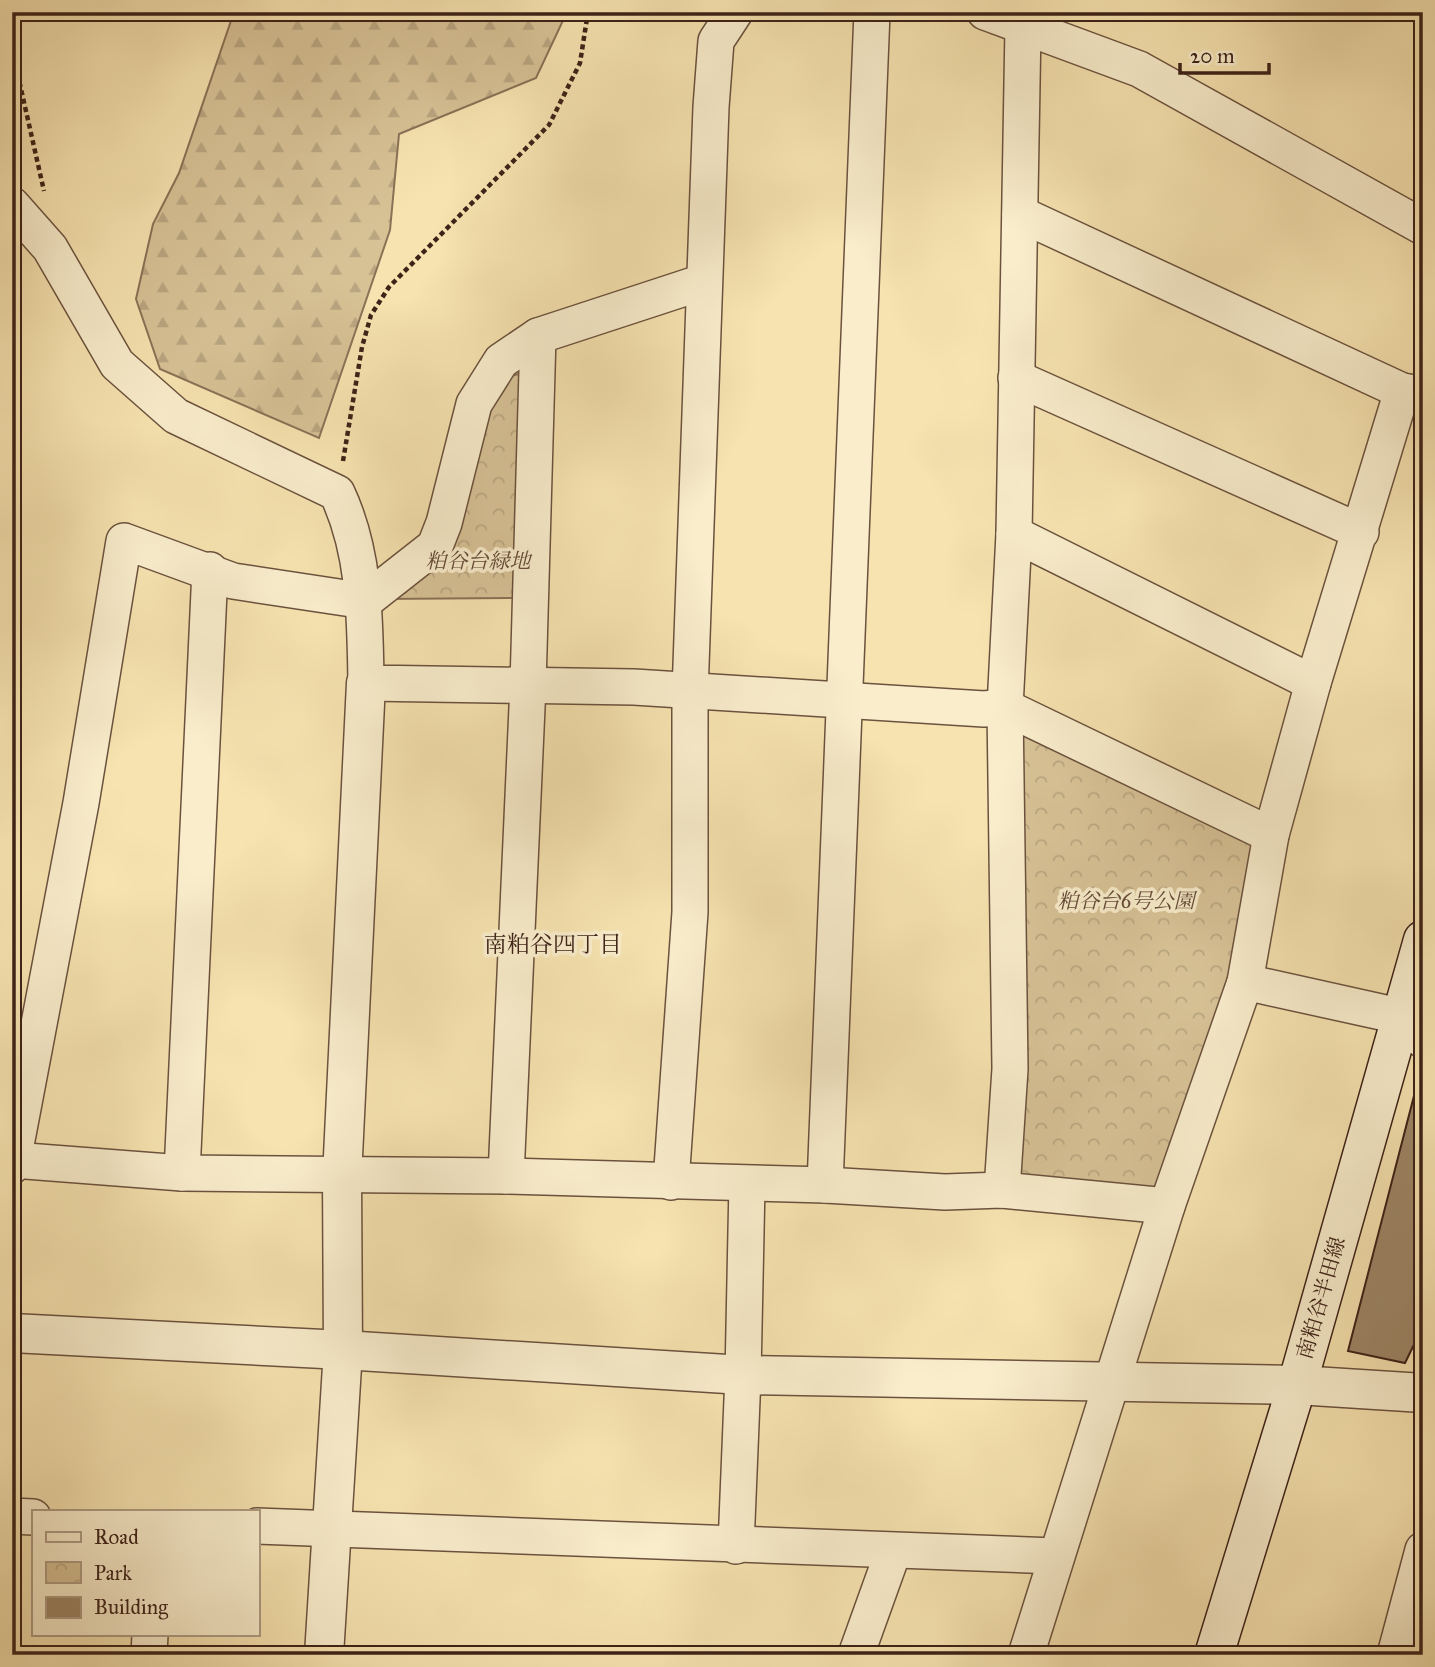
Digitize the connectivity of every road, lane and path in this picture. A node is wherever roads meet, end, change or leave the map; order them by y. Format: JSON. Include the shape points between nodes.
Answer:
{"nodes":[{"id":1,"x":588,"y":12,"type":"edge"},
{"id":2,"x":735,"y":12,"type":"edge"},
{"id":3,"x":872,"y":12,"type":"edge"},
{"id":4,"x":985,"y":12,"type":"edge"},
{"id":5,"x":1023,"y":27,"type":"junction"},
{"id":6,"x":12,"y":50,"type":"edge"},
{"id":7,"x":12,"y":205,"type":"edge"},
{"id":8,"x":1020,"y":214,"type":"junction"},
{"id":9,"x":1423,"y":228,"type":"edge"},
{"id":10,"x":41,"y":237,"type":"junction"},
{"id":11,"x":703,"y":282,"type":"junction"},
{"id":12,"x":538,"y":336,"type":"junction"},
{"id":13,"x":1016,"y":378,"type":"junction"},
{"id":14,"x":1413,"y":392,"type":"edge"},
{"id":15,"x":337,"y":493,"type":"junction"},
{"id":16,"x":1361,"y":532,"type":"junction"},
{"id":17,"x":1014,"y":534,"type":"junction"},
{"id":18,"x":210,"y":570,"type":"junction"},
{"id":19,"x":365,"y":601,"type":"junction"},
{"id":20,"x":366,"y":683,"type":"junction"},
{"id":21,"x":1313,"y":683,"type":"junction"},
{"id":22,"x":528,"y":685,"type":"junction"},
{"id":23,"x":690,"y":692,"type":"junction"},
{"id":24,"x":846,"y":701,"type":"junction"},
{"id":25,"x":1006,"y":707,"type":"junction"},
{"id":26,"x":1271,"y":835,"type":"junction"},
{"id":27,"x":1423,"y":940,"type":"edge"},
{"id":28,"x":1245,"y":982,"type":"junction"},
{"id":29,"x":1407,"y":1026,"type":"edge"},
{"id":30,"x":13,"y":1163,"type":"edge"},
{"id":31,"x":182,"y":1173,"type":"junction"},
{"id":32,"x":342,"y":1177,"type":"junction"},
{"id":33,"x":506,"y":1177,"type":"junction"},
{"id":34,"x":671,"y":1182,"type":"junction"},
{"id":35,"x":747,"y":1184,"type":"junction"},
{"id":36,"x":825,"y":1185,"type":"junction"},
{"id":37,"x":1002,"y":1190,"type":"junction"},
{"id":38,"x":1167,"y":1206,"type":"junction"},
{"id":39,"x":12,"y":1333,"type":"edge"},
{"id":40,"x":343,"y":1350,"type":"junction"},
{"id":41,"x":743,"y":1375,"type":"junction"},
{"id":42,"x":1114,"y":1384,"type":"junction"},
{"id":43,"x":1297,"y":1385,"type":"junction"},
{"id":44,"x":1423,"y":1393,"type":"edge"},
{"id":45,"x":12,"y":1516,"type":"edge"},
{"id":46,"x":32,"y":1517,"type":"edge"},
{"id":47,"x":259,"y":1526,"type":"edge"},
{"id":48,"x":332,"y":1529,"type":"junction"},
{"id":49,"x":736,"y":1546,"type":"junction"},
{"id":50,"x":893,"y":1552,"type":"junction"},
{"id":51,"x":1055,"y":1556,"type":"junction"},
{"id":52,"x":1421,"y":1564,"type":"edge"},
{"id":53,"x":150,"y":1636,"type":"edge"},
{"id":54,"x":149,"y":1655,"type":"edge"},
{"id":55,"x":324,"y":1655,"type":"edge"},
{"id":56,"x":856,"y":1655,"type":"edge"},
{"id":57,"x":1026,"y":1655,"type":"edge"},
{"id":58,"x":1214,"y":1655,"type":"edge"},
{"id":59,"x":1395,"y":1655,"type":"edge"}],
"edges":[{"from":1,"to":15,"type":"path","via":[[580,63],[549,125],[389,288],[371,315]]},
{"from":2,"to":11,"type":"street","via":[[716,41]]},
{"from":3,"to":24,"type":"street"},
{"from":4,"to":5,"type":"street"},
{"from":5,"to":8,"type":"street"},
{"from":5,"to":9,"type":"street","via":[[1139,69]]},
{"from":6,"to":10,"type":"path","via":[[46,197]]},
{"from":7,"to":10,"type":"street"},
{"from":8,"to":13,"type":"street"},
{"from":8,"to":14,"type":"street"},
{"from":10,"to":15,"type":"street","via":[[117,364],[176,416]]},
{"from":11,"to":12,"type":"street"},
{"from":11,"to":23,"type":"street"},
{"from":12,"to":19,"type":"street","via":[[501,361],[474,404],[435,546]]},
{"from":12,"to":22,"type":"street"},
{"from":13,"to":16,"type":"street"},
{"from":13,"to":17,"type":"street"},
{"from":14,"to":16,"type":"street"},
{"from":15,"to":19,"type":"street","via":[[348,517]]},
{"from":16,"to":21,"type":"street"},
{"from":17,"to":21,"type":"street"},
{"from":17,"to":25,"type":"street"},
{"from":18,"to":19,"type":"street","via":[[233,581]]},
{"from":18,"to":30,"type":"street","via":[[124,541]]},
{"from":18,"to":31,"type":"street"},
{"from":19,"to":20,"type":"street"},
{"from":20,"to":22,"type":"street"},
{"from":20,"to":32,"type":"street"},
{"from":21,"to":26,"type":"street"},
{"from":22,"to":23,"type":"street"},
{"from":22,"to":33,"type":"street"},
{"from":23,"to":24,"type":"street"},
{"from":23,"to":34,"type":"street","via":[[690,912]]},
{"from":24,"to":25,"type":"street"},
{"from":24,"to":36,"type":"street"},
{"from":25,"to":26,"type":"street"},
{"from":25,"to":37,"type":"street","via":[[1010,1069]]},
{"from":26,"to":28,"type":"street"},
{"from":27,"to":29,"type":"street","name":"南粕谷半田線"},
{"from":28,"to":29,"type":"street"},
{"from":28,"to":38,"type":"street"},
{"from":29,"to":43,"type":"street","name":"南粕谷半田線"},
{"from":30,"to":31,"type":"street"},
{"from":31,"to":32,"type":"street"},
{"from":32,"to":33,"type":"street"},
{"from":32,"to":40,"type":"street"},
{"from":33,"to":34,"type":"street"},
{"from":34,"to":35,"type":"street"},
{"from":35,"to":36,"type":"street"},
{"from":35,"to":41,"type":"street"},
{"from":36,"to":37,"type":"street","via":[[945,1192]]},
{"from":37,"to":38,"type":"street"},
{"from":38,"to":42,"type":"street"},
{"from":39,"to":40,"type":"street"},
{"from":40,"to":41,"type":"street"},
{"from":40,"to":48,"type":"street"},
{"from":41,"to":42,"type":"street"},
{"from":41,"to":49,"type":"street"},
{"from":42,"to":43,"type":"street"},
{"from":42,"to":51,"type":"street"},
{"from":43,"to":44,"type":"street"},
{"from":43,"to":58,"type":"street","name":"南粕谷半田線"},
{"from":45,"to":46,"type":"street"},
{"from":47,"to":48,"type":"street"},
{"from":48,"to":49,"type":"street"},
{"from":48,"to":55,"type":"street"},
{"from":49,"to":50,"type":"street"},
{"from":50,"to":51,"type":"street"},
{"from":50,"to":56,"type":"street"},
{"from":51,"to":57,"type":"street"},
{"from":52,"to":59,"type":"street"},
{"from":53,"to":54,"type":"street"}]}
